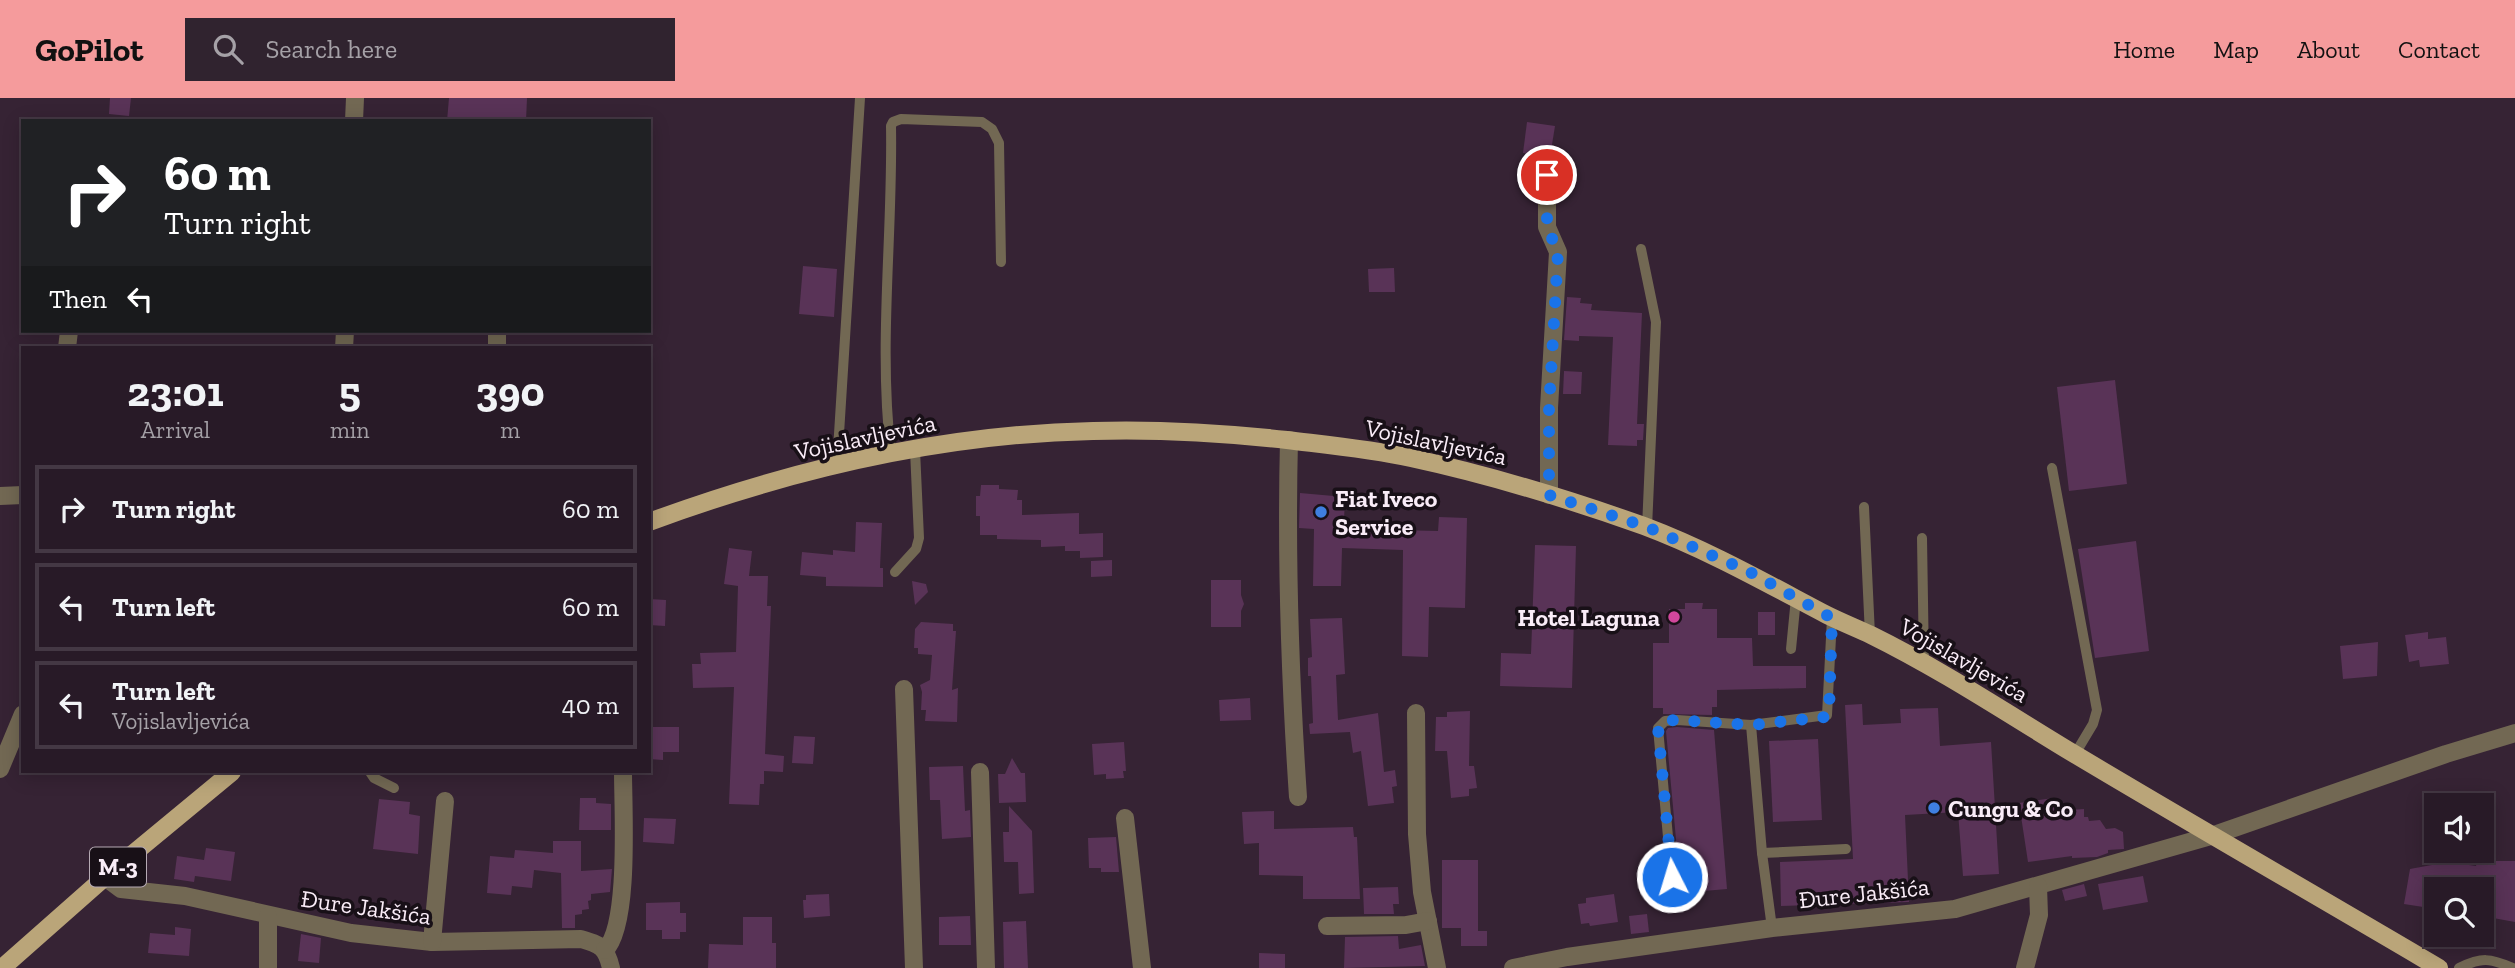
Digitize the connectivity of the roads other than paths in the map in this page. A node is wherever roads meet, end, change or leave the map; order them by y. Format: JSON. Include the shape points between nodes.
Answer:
{"nodes":[{"id":1,"x":355,"y":98,"type":"edge"},
{"id":2,"x":860,"y":98,"type":"edge"},
{"id":3,"x":354,"y":119,"type":"edge"},
{"id":4,"x":1547,"y":175,"type":"dead end"},
{"id":5,"x":1641,"y":249,"type":"dead end"},
{"id":6,"x":1001,"y":262,"type":"dead end"},
{"id":7,"x":1289,"y":440,"type":"junction"},
{"id":8,"x":915,"y":450,"type":"junction"},
{"id":9,"x":891,"y":454,"type":"junction"},
{"id":10,"x":836,"y":466,"type":"junction"},
{"id":11,"x":2052,"y":468,"type":"dead end"},
{"id":12,"x":21,"y":495,"type":"edge"},
{"id":13,"x":1549,"y":495,"type":"junction"},
{"id":14,"x":0,"y":496,"type":"edge"},
{"id":15,"x":1864,"y":507,"type":"dead end"},
{"id":16,"x":651,"y":521,"type":"edge"},
{"id":17,"x":1647,"y":527,"type":"junction"},
{"id":18,"x":1922,"y":538,"type":"dead end"},
{"id":19,"x":895,"y":572,"type":"dead end"},
{"id":20,"x":1796,"y":598,"type":"junction"},
{"id":21,"x":1832,"y":618,"type":"junction"},
{"id":22,"x":1870,"y":635,"type":"junction"},
{"id":23,"x":1791,"y":649,"type":"dead end"},
{"id":24,"x":1924,"y":664,"type":"junction"},
{"id":25,"x":904,"y":689,"type":"dead end"},
{"id":26,"x":1416,"y":713,"type":"dead end"},
{"id":27,"x":21,"y":719,"type":"edge"},
{"id":28,"x":1751,"y":725,"type":"junction"},
{"id":29,"x":2515,"y":733,"type":"edge"},
{"id":30,"x":2074,"y":754,"type":"junction"},
{"id":31,"x":0,"y":769,"type":"edge"},
{"id":32,"x":980,"y":772,"type":"dead end"},
{"id":33,"x":231,"y":773,"type":"edge"},
{"id":34,"x":371,"y":773,"type":"edge"},
{"id":35,"x":623,"y":773,"type":"edge"},
{"id":36,"x":394,"y":788,"type":"dead end"},
{"id":37,"x":1298,"y":797,"type":"dead end"},
{"id":38,"x":445,"y":801,"type":"dead end"},
{"id":39,"x":1125,"y":818,"type":"dead end"},
{"id":40,"x":2214,"y":835,"type":"junction"},
{"id":41,"x":1846,"y":849,"type":"dead end"},
{"id":42,"x":1762,"y":853,"type":"junction"},
{"id":43,"x":106,"y":877,"type":"junction"},
{"id":44,"x":2038,"y":886,"type":"junction"},
{"id":45,"x":1674,"y":902,"type":"dead end"},
{"id":46,"x":268,"y":916,"type":"junction"},
{"id":47,"x":1428,"y":921,"type":"junction"},
{"id":48,"x":1327,"y":926,"type":"dead end"},
{"id":49,"x":1772,"y":928,"type":"junction"},
{"id":50,"x":432,"y":942,"type":"junction"},
{"id":51,"x":606,"y":950,"type":"junction"},
{"id":52,"x":3,"y":964,"type":"edge"},
{"id":53,"x":268,"y":968,"type":"edge"},
{"id":54,"x":611,"y":968,"type":"edge"},
{"id":55,"x":914,"y":968,"type":"edge"},
{"id":56,"x":986,"y":968,"type":"edge"},
{"id":57,"x":1142,"y":968,"type":"edge"},
{"id":58,"x":1437,"y":968,"type":"edge"},
{"id":59,"x":1513,"y":968,"type":"edge"},
{"id":60,"x":2025,"y":968,"type":"edge"},
{"id":61,"x":2439,"y":968,"type":"edge"},
{"id":62,"x":2459,"y":968,"type":"edge"},
{"id":63,"x":2513,"y":968,"type":"edge"}],
"edges":[{"from":1,"to":3,"type":"street"},
{"from":2,"to":10,"type":"lane"},
{"from":4,"to":13,"type":"street","via":[[1547,227],[1558,252]]},
{"from":5,"to":17,"type":"lane","via":[[1656,322]]},
{"from":6,"to":9,"type":"lane","via":[[999,143],[992,129],[982,122],[893,122],[885,350]]},
{"from":7,"to":8,"type":"main road","name":"Vojislavljevića","via":[[1093,431]]},
{"from":7,"to":13,"type":"main road","name":"Vojislavljevića","via":[[1408,457]]},
{"from":7,"to":37,"type":"street","via":[[1286,542]]},
{"from":8,"to":9,"type":"main road","name":"Vojislavljevića"},
{"from":8,"to":19,"type":"lane","via":[[919,538],[916,549]]},
{"from":9,"to":10,"type":"main road","name":"Vojislavljevića"},
{"from":10,"to":16,"type":"main road","name":"Vojislavljevića","via":[[702,502]]},
{"from":11,"to":30,"type":"lane","via":[[2097,710]]},
{"from":12,"to":14,"type":"street"},
{"from":13,"to":17,"type":"main road","name":"Vojislavljevića"},
{"from":15,"to":22,"type":"lane"},
{"from":17,"to":20,"type":"main road","name":"Vojislavljevića","via":[[1748,571]]},
{"from":18,"to":24,"type":"lane"},
{"from":20,"to":21,"type":"main road","name":"Vojislavljevića"},
{"from":20,"to":23,"type":"lane"},
{"from":21,"to":22,"type":"main road","name":"Vojislavljevića"},
{"from":21,"to":28,"type":"lane","via":[[1827,715]]},
{"from":22,"to":24,"type":"main road","name":"Vojislavljevića"},
{"from":24,"to":30,"type":"main road","name":"Vojislavljevića"},
{"from":25,"to":55,"type":"street"},
{"from":26,"to":47,"type":"street","via":[[1417,834]]},
{"from":27,"to":31,"type":"street"},
{"from":28,"to":42,"type":"lane"},
{"from":28,"to":45,"type":"lane","via":[[1677,720],[1665,721],[1658,728]]},
{"from":29,"to":40,"type":"street","name":"Đure Jakšića"},
{"from":30,"to":40,"type":"main road","name":"Vojislavljevića"},
{"from":32,"to":56,"type":"street"},
{"from":33,"to":43,"type":"main road","number":"M-3"},
{"from":34,"to":36,"type":"lane"},
{"from":35,"to":51,"type":"street","via":[[620,911]]},
{"from":38,"to":50,"type":"street"},
{"from":39,"to":57,"type":"street"},
{"from":40,"to":44,"type":"street","name":"Đure Jakšića"},
{"from":40,"to":61,"type":"main road","name":"Vojislavljevića"},
{"from":41,"to":42,"type":"lane"},
{"from":42,"to":49,"type":"lane"},
{"from":43,"to":46,"type":"street","name":"Đure Jakšića","via":[[121,889],[185,896]]},
{"from":43,"to":52,"type":"main road","number":"M-3"},
{"from":44,"to":49,"type":"street","name":"Đure Jakšića","via":[[1955,909]]},
{"from":44,"to":60,"type":"street","via":[[2039,915]]},
{"from":46,"to":50,"type":"street","name":"Đure Jakšića","via":[[351,933]]},
{"from":46,"to":53,"type":"street"},
{"from":47,"to":48,"type":"street"},
{"from":47,"to":58,"type":"street"},
{"from":49,"to":59,"type":"street","name":"Đure Jakšića"},
{"from":50,"to":51,"type":"street","name":"Đure Jakšića","via":[[581,939]]},
{"from":51,"to":54,"type":"street"},
{"from":62,"to":63,"type":"lane","via":[[2487,958]]}]}
